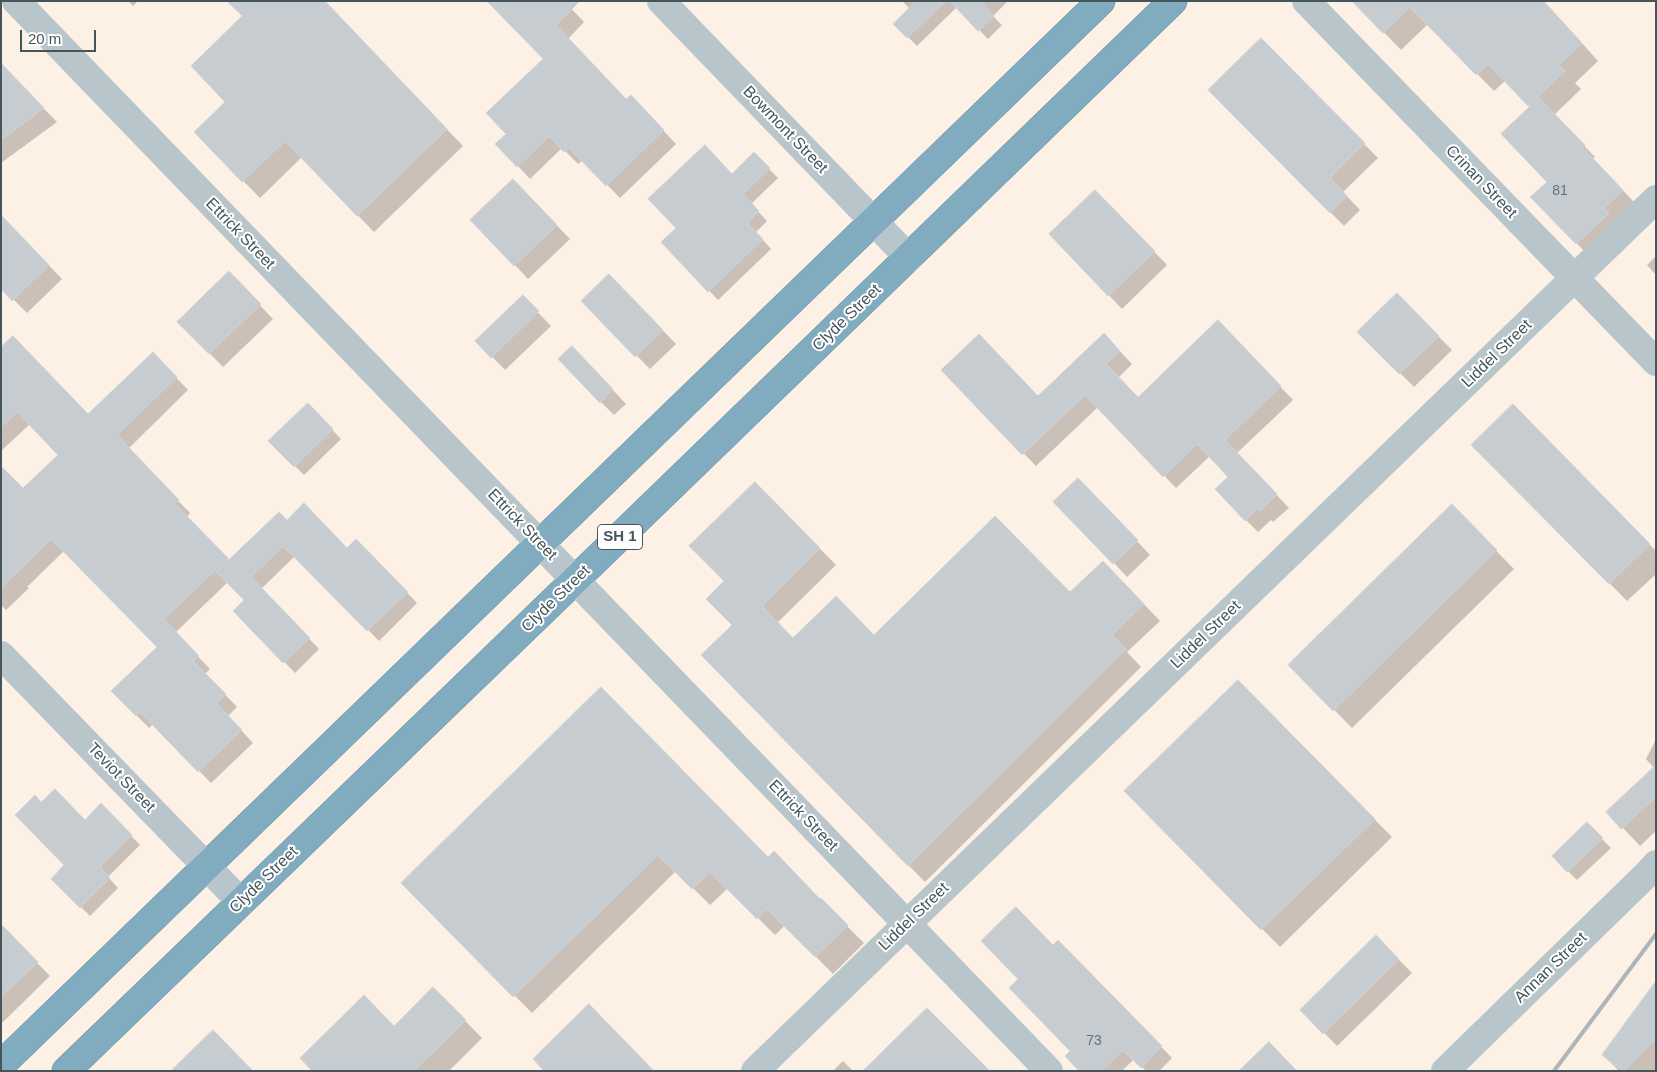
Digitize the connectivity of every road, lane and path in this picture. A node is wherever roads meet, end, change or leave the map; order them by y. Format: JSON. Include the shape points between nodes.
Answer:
{"nodes":[{"id":1,"x":16,"y":1,"type":"edge"},
{"id":2,"x":661,"y":1,"type":"edge"},
{"id":3,"x":1101,"y":1,"type":"edge"},
{"id":4,"x":1173,"y":1,"type":"edge"},
{"id":5,"x":1306,"y":1,"type":"edge"},
{"id":6,"x":1656,"y":199,"type":"edge"},
{"id":7,"x":874,"y":221,"type":"junction"},
{"id":8,"x":909,"y":258,"type":"junction"},
{"id":9,"x":1574,"y":278,"type":"junction"},
{"id":10,"x":1656,"y":362,"type":"edge"},
{"id":11,"x":540,"y":544,"type":"junction"},
{"id":12,"x":575,"y":580,"type":"junction"},
{"id":13,"x":1,"y":655,"type":"edge"},
{"id":14,"x":1656,"y":864,"type":"edge"},
{"id":15,"x":206,"y":867,"type":"junction"},
{"id":16,"x":241,"y":902,"type":"junction"},
{"id":17,"x":907,"y":923,"type":"junction"},
{"id":18,"x":1,"y":1065,"type":"edge"},
{"id":19,"x":66,"y":1071,"type":"edge"},
{"id":20,"x":755,"y":1071,"type":"edge"},
{"id":21,"x":1049,"y":1071,"type":"edge"},
{"id":22,"x":1445,"y":1071,"type":"edge"}],
"edges":[{"from":1,"to":11,"type":"street","name":"Ettrick Street"},
{"from":2,"to":7,"type":"street","name":"Bowmont Street"},
{"from":3,"to":7,"type":"highway"},
{"from":4,"to":8,"type":"highway","name":"Clyde Street","number":"SH 1"},
{"from":5,"to":9,"type":"street","name":"Crinan Street"},
{"from":6,"to":9,"type":"street","name":"Liddel Street"},
{"from":7,"to":8,"type":"street","name":"Bowmont Street"},
{"from":7,"to":11,"type":"highway"},
{"from":8,"to":12,"type":"highway","name":"Clyde Street","number":"SH 1"},
{"from":9,"to":10,"type":"street","name":"Crinan Street"},
{"from":9,"to":17,"type":"street","name":"Liddel Street"},
{"from":11,"to":12,"type":"street","name":"Ettrick Street"},
{"from":11,"to":15,"type":"highway"},
{"from":12,"to":16,"type":"highway","name":"Clyde Street","number":"SH 1"},
{"from":12,"to":17,"type":"street","name":"Ettrick Street"},
{"from":13,"to":15,"type":"street","name":"Teviot Street"},
{"from":14,"to":22,"type":"street","name":"Annan Street"},
{"from":15,"to":16,"type":"street","name":"Teviot Street"},
{"from":15,"to":18,"type":"highway"},
{"from":16,"to":19,"type":"highway","name":"Clyde Street","number":"SH 1"},
{"from":17,"to":20,"type":"street","name":"Liddel Street"},
{"from":17,"to":21,"type":"street","name":"Ettrick Street"}]}
